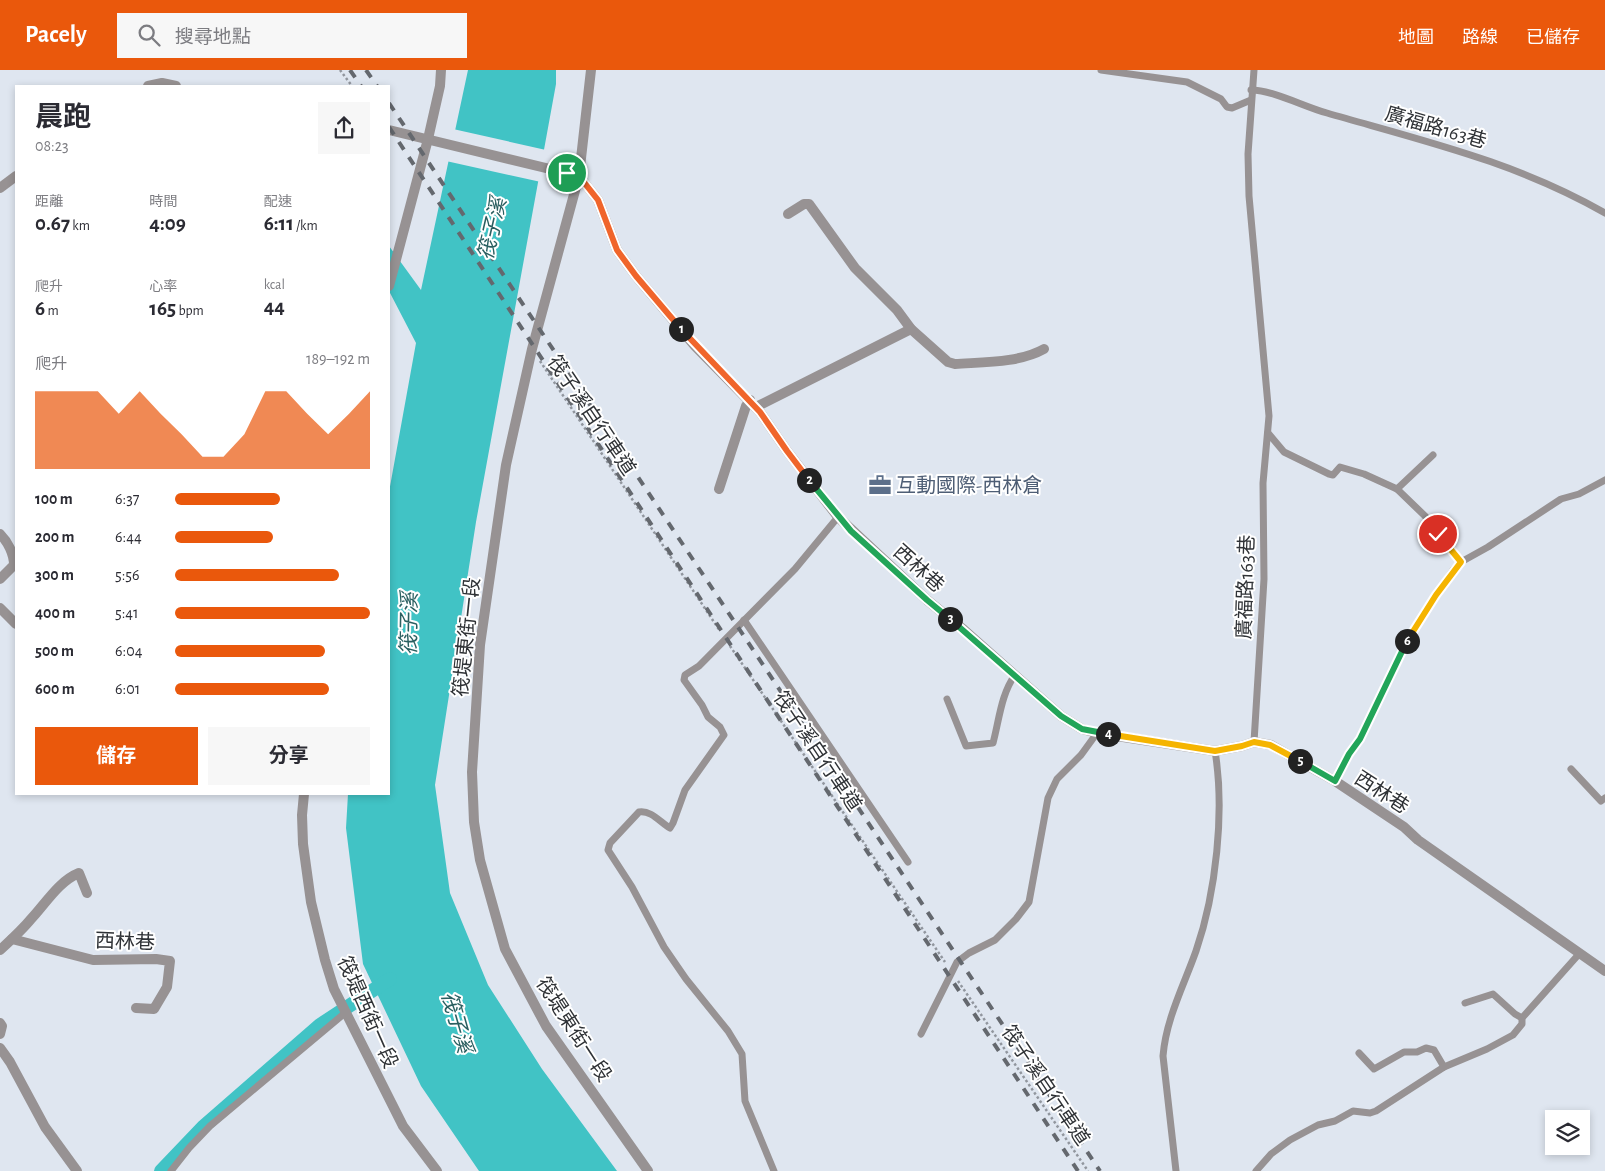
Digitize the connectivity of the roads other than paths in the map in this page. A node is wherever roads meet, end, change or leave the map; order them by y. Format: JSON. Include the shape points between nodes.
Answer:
{"nodes":[{"id":1,"x":441,"y":70,"type":"edge"},
{"id":2,"x":590,"y":70,"type":"edge"},
{"id":3,"x":1102,"y":70,"type":"edge"},
{"id":4,"x":1254,"y":70,"type":"edge"},
{"id":5,"x":153,"y":85,"type":"edge"},
{"id":6,"x":171,"y":85,"type":"edge"},
{"id":7,"x":1251,"y":90,"type":"junction"},
{"id":8,"x":1251,"y":100,"type":"junction"},
{"id":9,"x":390,"y":130,"type":"edge"},
{"id":10,"x":432,"y":140,"type":"junction"},
{"id":11,"x":579,"y":176,"type":"junction"},
{"id":12,"x":15,"y":177,"type":"edge"},
{"id":13,"x":0,"y":188,"type":"edge"},
{"id":14,"x":1605,"y":213,"type":"edge"},
{"id":15,"x":788,"y":214,"type":"dead end"},
{"id":16,"x":390,"y":283,"type":"edge"},
{"id":17,"x":911,"y":329,"type":"junction"},
{"id":18,"x":1044,"y":349,"type":"dead end"},
{"id":19,"x":753,"y":404,"type":"junction"},
{"id":20,"x":1268,"y":433,"type":"junction"},
{"id":21,"x":1433,"y":455,"type":"dead end"},
{"id":22,"x":1605,"y":480,"type":"edge"},
{"id":23,"x":719,"y":489,"type":"dead end"},
{"id":24,"x":1396,"y":489,"type":"junction"},
{"id":25,"x":838,"y":517,"type":"junction"},
{"id":26,"x":0,"y":534,"type":"edge"},
{"id":27,"x":1461,"y":562,"type":"junction"},
{"id":28,"x":0,"y":579,"type":"edge"},
{"id":29,"x":0,"y":608,"type":"edge"},
{"id":30,"x":744,"y":620,"type":"junction"},
{"id":31,"x":15,"y":623,"type":"edge"},
{"id":32,"x":1015,"y":675,"type":"junction"},
{"id":33,"x":947,"y":699,"type":"dead end"},
{"id":34,"x":1097,"y":733,"type":"junction"},
{"id":35,"x":1254,"y":742,"type":"junction"},
{"id":36,"x":1215,"y":751,"type":"junction"},
{"id":37,"x":1571,"y":769,"type":"dead end"},
{"id":38,"x":1335,"y":781,"type":"junction"},
{"id":39,"x":304,"y":795,"type":"edge"},
{"id":40,"x":1605,"y":798,"type":"edge"},
{"id":41,"x":908,"y":862,"type":"dead end"},
{"id":42,"x":87,"y":893,"type":"dead end"},
{"id":43,"x":12,"y":939,"type":"junction"},
{"id":44,"x":0,"y":950,"type":"edge"},
{"id":45,"x":1579,"y":954,"type":"junction"},
{"id":46,"x":1605,"y":971,"type":"edge"},
{"id":47,"x":1465,"y":1003,"type":"dead end"},
{"id":48,"x":136,"y":1008,"type":"dead end"},
{"id":49,"x":345,"y":1013,"type":"junction"},
{"id":50,"x":1522,"y":1018,"type":"junction"},
{"id":51,"x":0,"y":1023,"type":"edge"},
{"id":52,"x":0,"y":1034,"type":"edge"},
{"id":53,"x":920,"y":1034,"type":"dead end"},
{"id":54,"x":0,"y":1048,"type":"edge"},
{"id":55,"x":1359,"y":1053,"type":"dead end"},
{"id":56,"x":1444,"y":1067,"type":"junction"},
{"id":57,"x":77,"y":1171,"type":"edge"},
{"id":58,"x":172,"y":1171,"type":"edge"},
{"id":59,"x":437,"y":1171,"type":"edge"},
{"id":60,"x":648,"y":1171,"type":"edge"},
{"id":61,"x":774,"y":1171,"type":"edge"},
{"id":62,"x":1176,"y":1171,"type":"edge"},
{"id":63,"x":1256,"y":1171,"type":"edge"}],
"edges":[{"from":1,"to":10,"type":"street"},
{"from":2,"to":11,"type":"street","name":"筏堤東街一段"},
{"from":3,"to":8,"type":"lane","via":[[1186,82],[1221,99],[1227,107]]},
{"from":4,"to":7,"type":"lane","name":"廣福路163巷"},
{"from":5,"to":6,"type":"street"},
{"from":7,"to":8,"type":"lane","name":"廣福路163巷"},
{"from":7,"to":14,"type":"lane","name":"廣福路163巷","via":[[1264,91],[1324,112],[1493,161],[1572,194]]},
{"from":8,"to":20,"type":"lane","name":"廣福路163巷","via":[[1249,196],[1267,382]]},
{"from":9,"to":10,"type":"street"},
{"from":10,"to":11,"type":"street"},
{"from":10,"to":16,"type":"street"},
{"from":11,"to":19,"type":"street","name":"西林巷","via":[[598,200],[617,250],[636,276],[695,346]]},
{"from":11,"to":60,"type":"street","name":"筏堤東街一段","via":[[532,349],[506,465],[480,645],[472,772],[474,822],[480,860],[505,949],[546,1026]]},
{"from":12,"to":13,"type":"street"},
{"from":15,"to":17,"type":"street","via":[[809,204],[855,268],[898,310]]},
{"from":17,"to":18,"type":"street","via":[[940,356],[956,364],[1034,355]]},
{"from":17,"to":19,"type":"street"},
{"from":19,"to":23,"type":"street","via":[[746,406]]},
{"from":19,"to":25,"type":"street","name":"西林巷"},
{"from":20,"to":24,"type":"lane","via":[[1284,452],[1329,474],[1333,475],[1340,467]]},
{"from":20,"to":35,"type":"lane","name":"廣福路163巷","via":[[1264,452],[1264,579]]},
{"from":21,"to":24,"type":"lane"},
{"from":22,"to":27,"type":"lane","via":[[1579,494],[1561,499]]},
{"from":24,"to":27,"type":"lane","via":[[1425,516]]},
{"from":25,"to":30,"type":"lane","via":[[795,569]]},
{"from":25,"to":32,"type":"street","name":"西林巷","via":[[927,600]]},
{"from":26,"to":28,"type":"street","via":[[6,540],[14,565]]},
{"from":27,"to":38,"type":"lane","via":[[1405,645],[1360,739]]},
{"from":29,"to":31,"type":"street"},
{"from":30,"to":41,"type":"lane"},
{"from":30,"to":61,"type":"lane","via":[[699,666],[685,675],[684,680],[708,717],[724,735],[690,782],[670,828],[645,811],[639,812],[610,842],[608,850],[632,886],[664,947],[742,1054],[745,1101]]},
{"from":32,"to":33,"type":"lane","via":[[1005,693],[993,743],[966,746]]},
{"from":32,"to":34,"type":"street","name":"西林巷","via":[[1061,716],[1082,729]]},
{"from":34,"to":36,"type":"street","name":"西林巷"},
{"from":34,"to":53,"type":"lane","via":[[1057,779],[1048,798],[1029,902],[995,940],[957,962]]},
{"from":35,"to":36,"type":"street","name":"西林巷"},
{"from":35,"to":38,"type":"street","name":"西林巷","via":[[1270,745]]},
{"from":36,"to":62,"type":"lane","via":[[1219,792],[1211,901],[1164,1039],[1163,1056]]},
{"from":37,"to":40,"type":"lane","via":[[1601,802]]},
{"from":38,"to":45,"type":"street","name":"西林巷"},
{"from":39,"to":49,"type":"street","name":"筏堤西街一段","via":[[303,844],[311,902],[325,960]]},
{"from":42,"to":43,"type":"street","via":[[80,873],[72,876]]},
{"from":43,"to":44,"type":"street"},
{"from":43,"to":48,"type":"street","name":"西林巷","via":[[93,960],[170,961],[167,987],[154,1009]]},
{"from":45,"to":46,"type":"street","name":"西林巷"},
{"from":45,"to":50,"type":"lane"},
{"from":47,"to":50,"type":"lane","via":[[1493,994]]},
{"from":49,"to":58,"type":"lane","via":[[210,1126],[188,1148]]},
{"from":49,"to":59,"type":"street","name":"筏堤西街一段","via":[[403,1126]]},
{"from":50,"to":56,"type":"lane","via":[[1522,1024],[1513,1035]]},
{"from":51,"to":52,"type":"street"},
{"from":54,"to":57,"type":"street","via":[[45,1127]]},
{"from":55,"to":56,"type":"lane","via":[[1374,1069],[1398,1055],[1426,1048],[1434,1050]]},
{"from":56,"to":63,"type":"lane","via":[[1376,1111],[1353,1111],[1290,1140]]}]}
